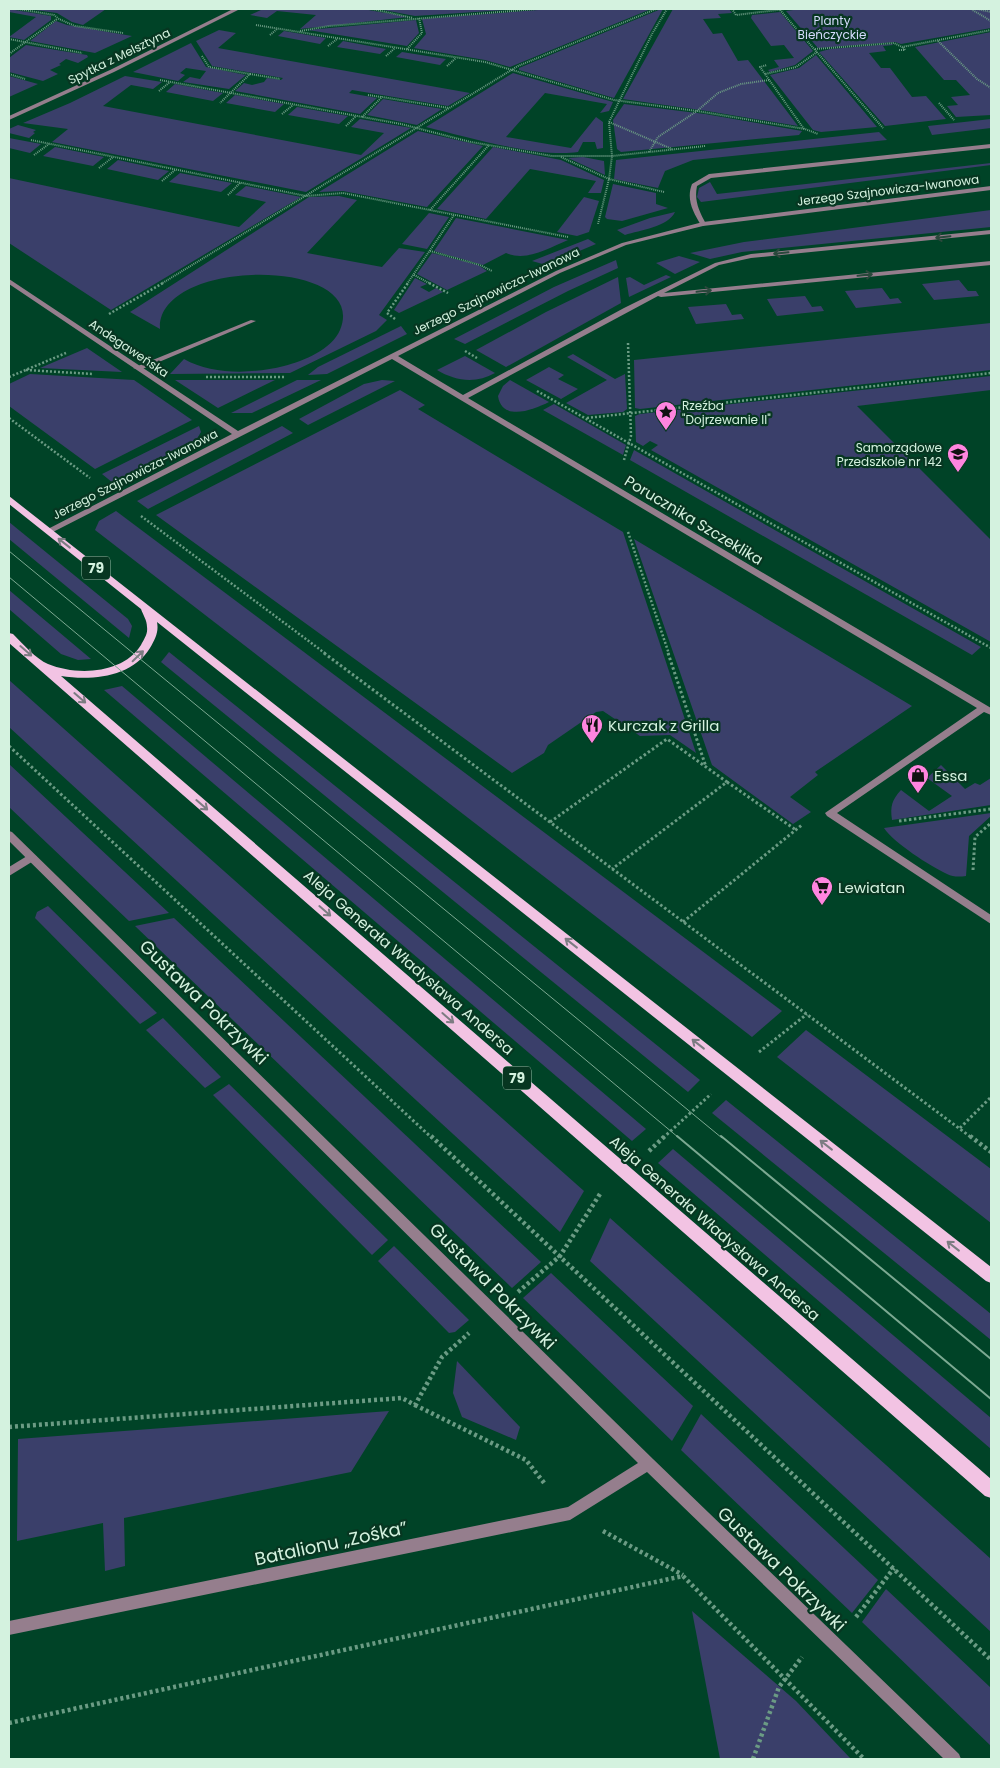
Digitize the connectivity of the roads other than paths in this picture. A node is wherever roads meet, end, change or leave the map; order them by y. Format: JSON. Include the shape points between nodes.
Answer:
{"nodes":[{"id":1,"x":237,"y":9,"type":"edge"},
{"id":2,"x":9,"y":118,"type":"edge"},
{"id":3,"x":991,"y":146,"type":"edge"},
{"id":4,"x":991,"y":188,"type":"edge"},
{"id":5,"x":703,"y":224,"type":"junction"},
{"id":6,"x":991,"y":232,"type":"edge"},
{"id":7,"x":991,"y":263,"type":"edge"},
{"id":8,"x":9,"y":281,"type":"edge"},
{"id":9,"x":655,"y":296,"type":"junction"},
{"id":10,"x":253,"y":321,"type":"dead end"},
{"id":11,"x":392,"y":356,"type":"junction"},
{"id":12,"x":137,"y":368,"type":"junction"},
{"id":13,"x":462,"y":398,"type":"junction"},
{"id":14,"x":237,"y":434,"type":"junction"},
{"id":15,"x":9,"y":499,"type":"edge"},
{"id":16,"x":48,"y":531,"type":"junction"},
{"id":17,"x":144,"y":606,"type":"junction"},
{"id":18,"x":9,"y":637,"type":"edge"},
{"id":19,"x":43,"y":666,"type":"junction"},
{"id":20,"x":989,"y":709,"type":"edge"},
{"id":21,"x":9,"y":835,"type":"edge"},
{"id":22,"x":32,"y":857,"type":"junction"},
{"id":23,"x":9,"y":872,"type":"edge"},
{"id":24,"x":991,"y":920,"type":"edge"},
{"id":25,"x":991,"y":1276,"type":"edge"},
{"id":26,"x":648,"y":1464,"type":"junction"},
{"id":27,"x":991,"y":1490,"type":"edge"},
{"id":28,"x":9,"y":1628,"type":"edge"},
{"id":29,"x":954,"y":1759,"type":"edge"}],
"edges":[{"from":1,"to":2,"type":"street","name":"Spytka z Melsztyna"},
{"from":3,"to":5,"type":"street","via":[[709,176],[694,185],[692,198]]},
{"from":4,"to":5,"type":"street","name":"Jerzego Szajnowicza-Iwanowa"},
{"from":5,"to":11,"type":"street","name":"Jerzego Szajnowicza-Iwanowa","via":[[603,252]]},
{"from":6,"to":9,"type":"street","one_way":true,"via":[[750,256],[717,264]]},
{"from":9,"to":7,"type":"street","one_way":true},
{"from":8,"to":12,"type":"street","name":"Andegaweńska"},
{"from":9,"to":13,"type":"street"},
{"from":10,"to":12,"type":"street"},
{"from":11,"to":13,"type":"street","name":"Porucznika Szczeklika"},
{"from":11,"to":14,"type":"street","name":"Jerzego Szajnowicza-Iwanowa"},
{"from":12,"to":14,"type":"street","name":"Andegaweńska"},
{"from":13,"to":20,"type":"street","name":"Porucznika Szczeklika"},
{"from":14,"to":16,"type":"street","name":"Jerzego Szajnowicza-Iwanowa"},
{"from":15,"to":16,"type":"main road","number":"79"},
{"from":17,"to":16,"type":"main road","number":"79","one_way":true},
{"from":19,"to":17,"type":"main road","one_way":true,"via":[[63,673],[96,673],[132,661],[144,650],[153,630],[152,619]]},
{"from":25,"to":17,"type":"main road","number":"79","one_way":true},
{"from":18,"to":19,"type":"main road","name":"Aleja Generała Władysława Andersa","number":"79","one_way":true},
{"from":19,"to":27,"type":"main road","name":"Aleja Generała Władysława Andersa","number":"79","one_way":true},
{"from":20,"to":24,"type":"street","via":[[830,812]]},
{"from":21,"to":22,"type":"street","name":"Gustawa Pokrzywki"},
{"from":22,"to":23,"type":"street"},
{"from":22,"to":26,"type":"street","name":"Gustawa Pokrzywki"},
{"from":26,"to":28,"type":"street","name":"Batalionu „Zośka”","via":[[570,1513]]},
{"from":26,"to":29,"type":"street","name":"Gustawa Pokrzywki"}]}
